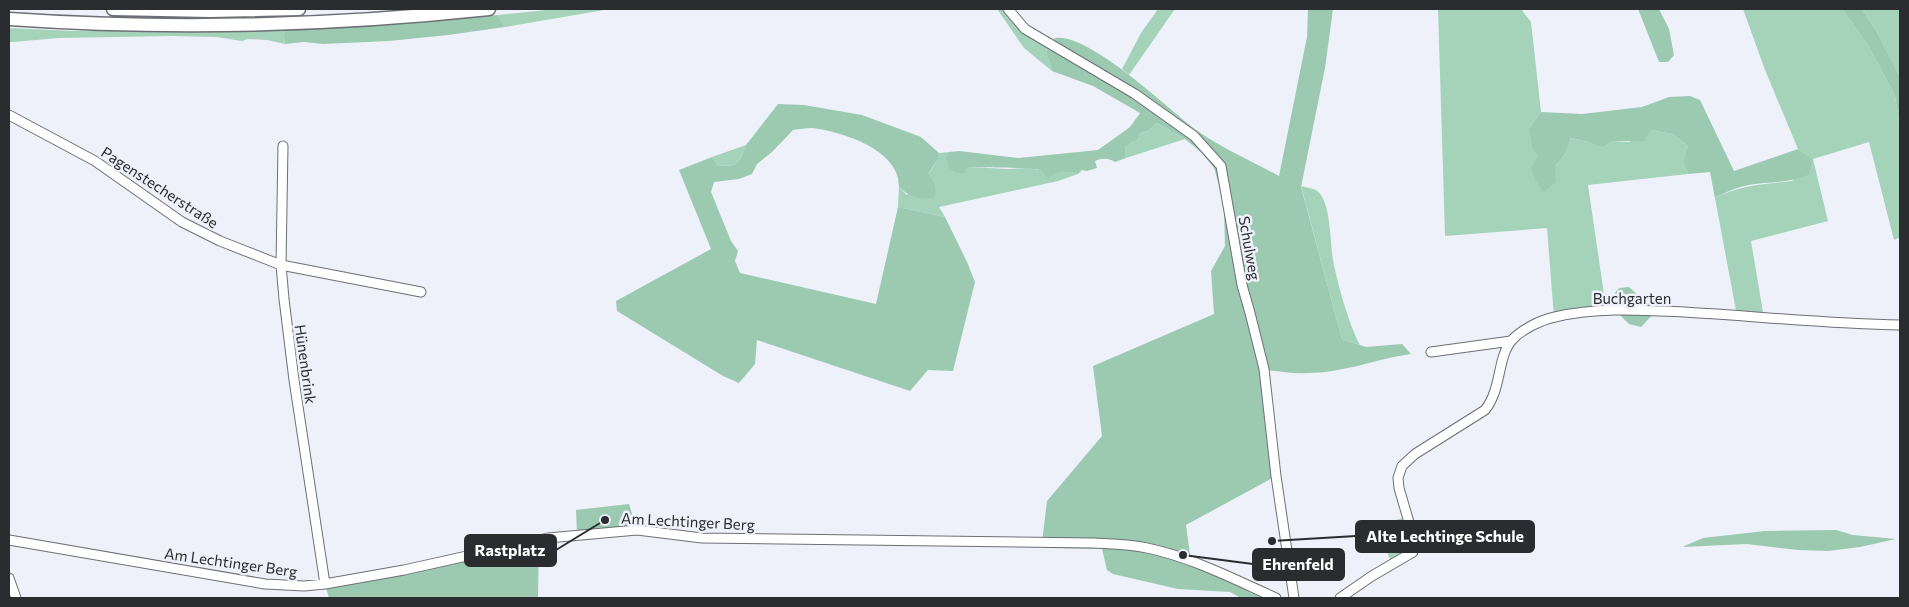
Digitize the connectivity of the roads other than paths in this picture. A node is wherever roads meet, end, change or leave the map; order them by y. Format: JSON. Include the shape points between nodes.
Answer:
{"nodes":[{"id":1,"x":113,"y":9,"type":"edge"},
{"id":2,"x":299,"y":9,"type":"edge"},
{"id":3,"x":489,"y":9,"type":"edge"},
{"id":4,"x":1008,"y":9,"type":"edge"},
{"id":5,"x":9,"y":19,"type":"edge"},
{"id":6,"x":9,"y":115,"type":"edge"},
{"id":7,"x":283,"y":146,"type":"dead end"},
{"id":8,"x":281,"y":265,"type":"junction"},
{"id":9,"x":421,"y":292,"type":"dead end"},
{"id":10,"x":1900,"y":325,"type":"edge"},
{"id":11,"x":1511,"y":341,"type":"junction"},
{"id":12,"x":1432,"y":352,"type":"dead end"},
{"id":13,"x":9,"y":540,"type":"edge"},
{"id":14,"x":9,"y":578,"type":"edge"},
{"id":15,"x":325,"y":584,"type":"junction"},
{"id":16,"x":16,"y":598,"type":"edge"},
{"id":17,"x":1276,"y":598,"type":"edge"},
{"id":18,"x":1294,"y":598,"type":"edge"},
{"id":19,"x":1340,"y":598,"type":"edge"}],
"edges":[{"from":1,"to":2,"type":"highway"},
{"from":3,"to":5,"type":"highway","via":[[318,23],[210,25]]},
{"from":4,"to":18,"type":"street","name":"Schulweg","via":[[1025,29],[1135,94],[1194,136],[1221,166],[1242,285],[1264,370]]},
{"from":6,"to":8,"type":"street","name":"Pagenstecherstraße","via":[[95,161],[201,233]]},
{"from":7,"to":8,"type":"street","name":"Hünenbrink"},
{"from":8,"to":9,"type":"street","name":"Pagenstecherstraße"},
{"from":8,"to":15,"type":"street","name":"Hünenbrink","via":[[294,380]]},
{"from":10,"to":11,"type":"street","name":"Buchgarten","via":[[1614,309],[1554,317],[1534,325]]},
{"from":11,"to":12,"type":"street"},
{"from":11,"to":19,"type":"street","via":[[1496,390],[1485,410],[1415,454],[1402,466],[1399,488],[1413,536],[1413,552]]},
{"from":13,"to":15,"type":"street","name":"Am Lechtinger Berg","via":[[264,584]]},
{"from":14,"to":16,"type":"street"},
{"from":15,"to":17,"type":"street","name":"Am Lechtinger Berg","via":[[548,538],[637,530],[702,538],[1129,545],[1191,562]]}]}
